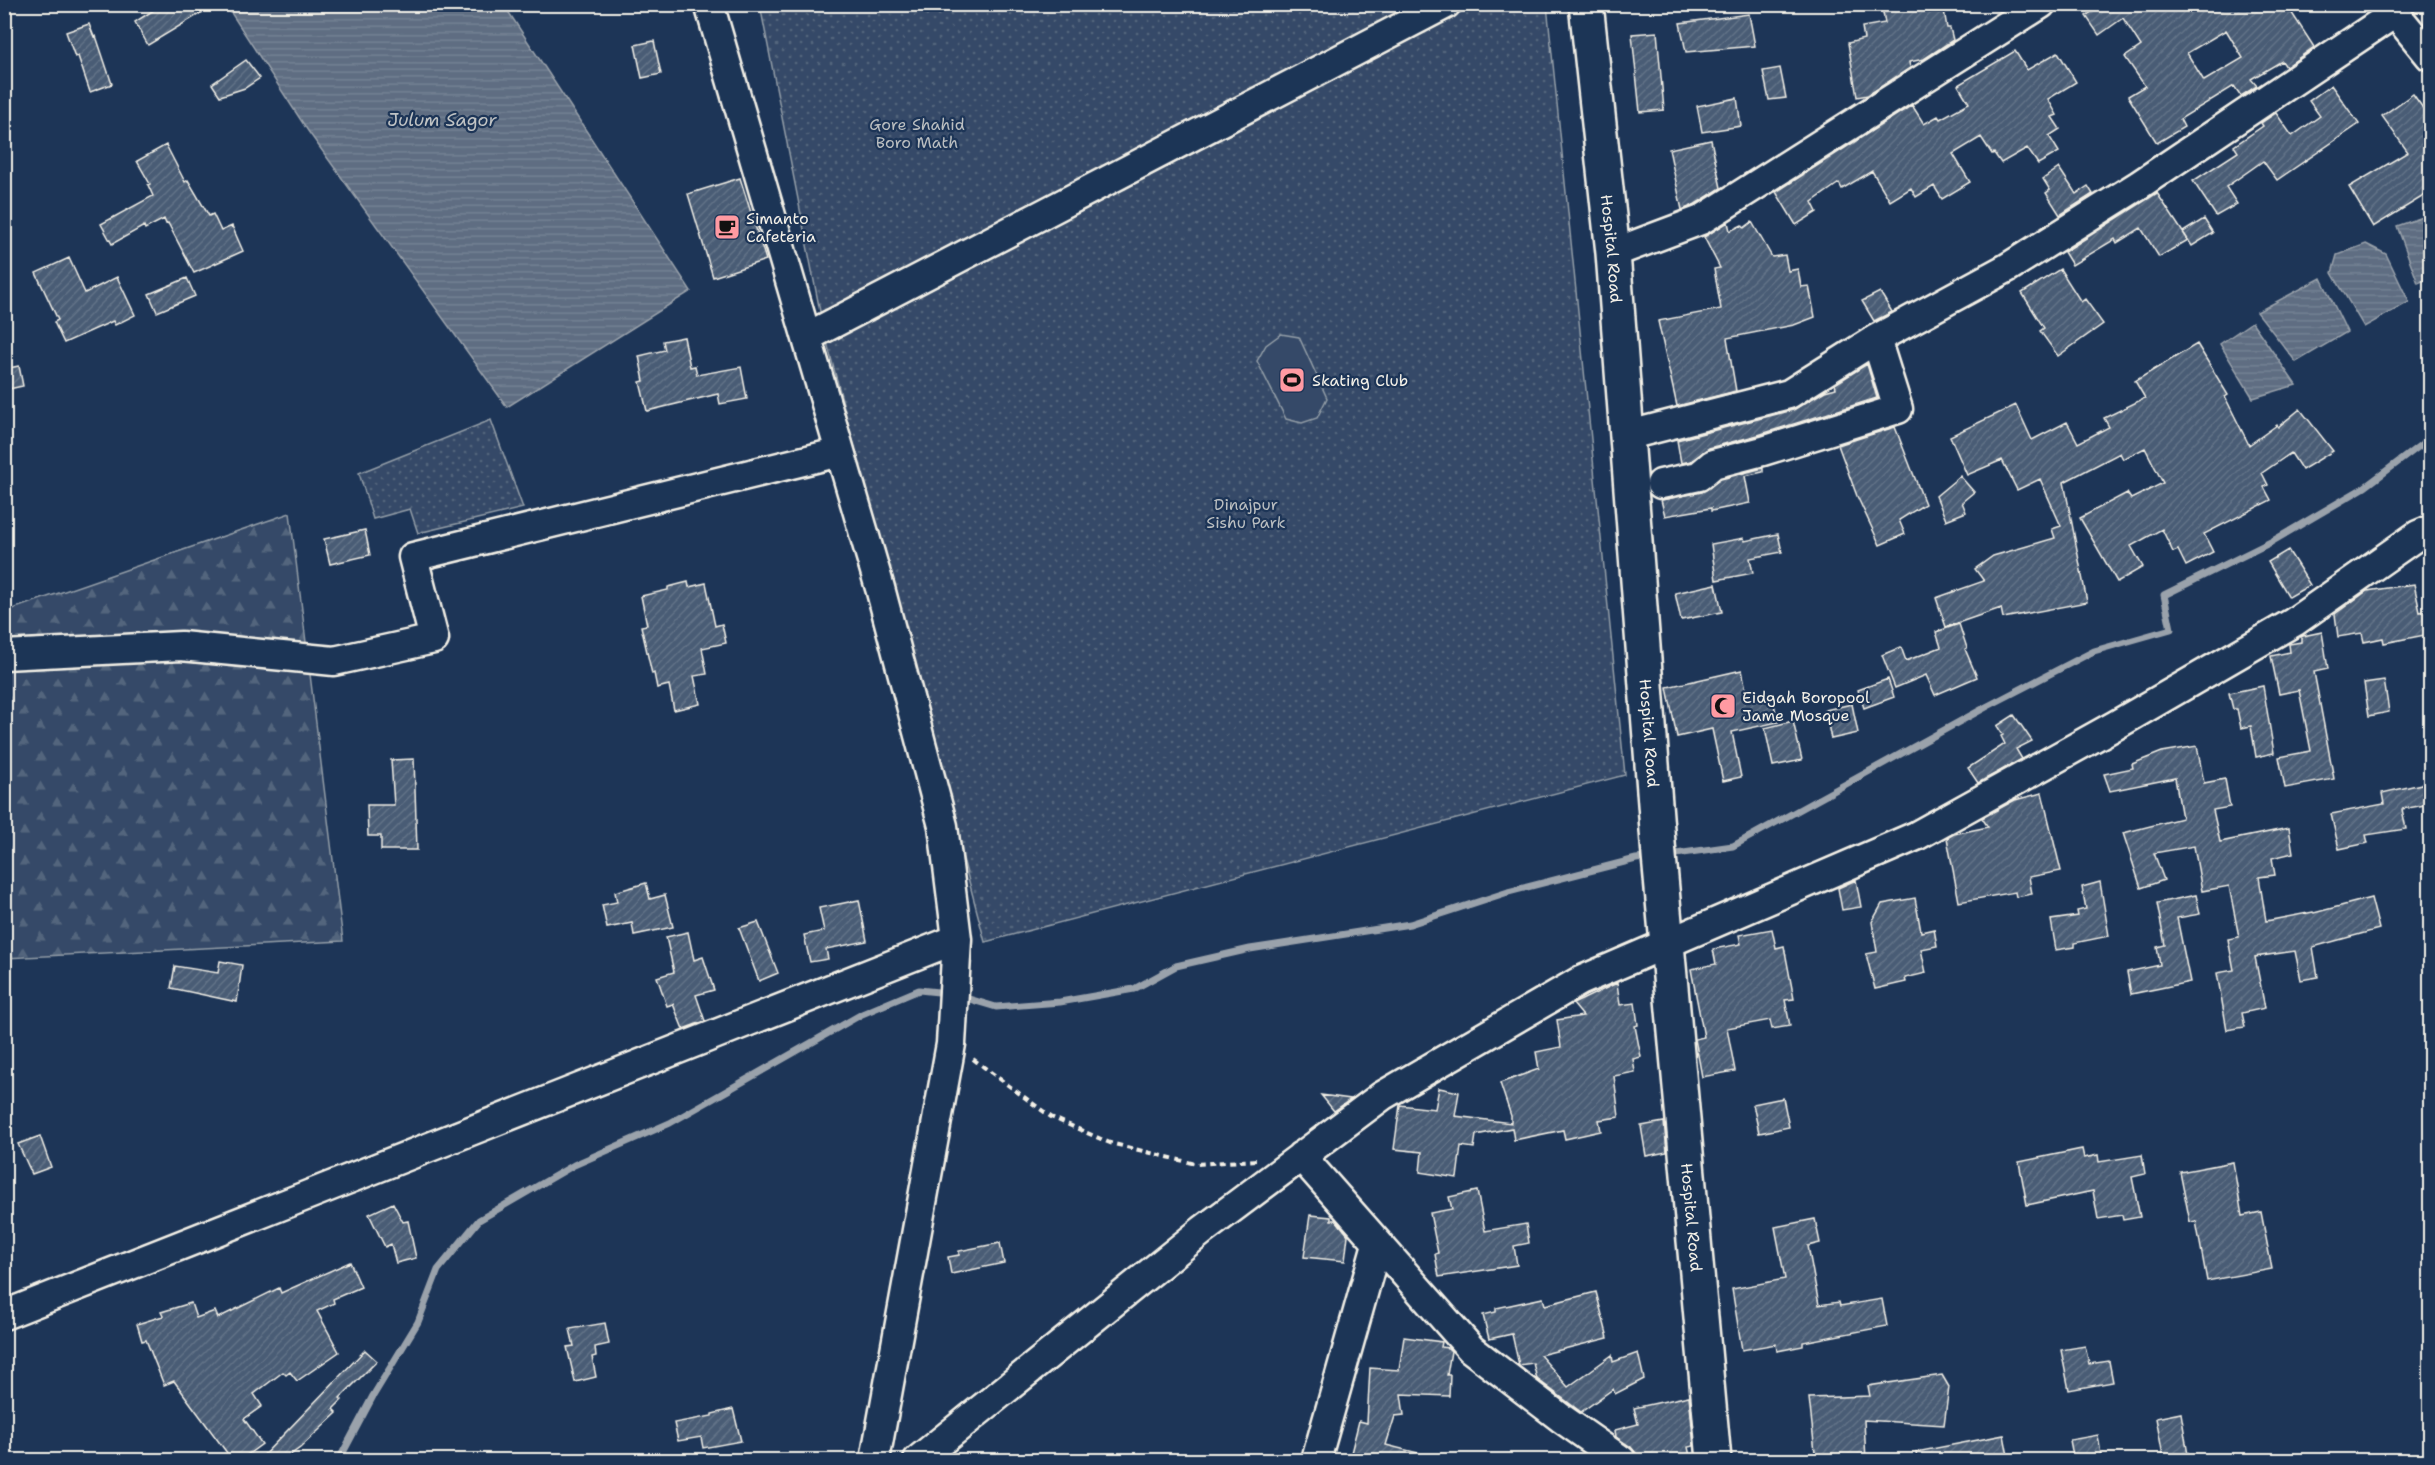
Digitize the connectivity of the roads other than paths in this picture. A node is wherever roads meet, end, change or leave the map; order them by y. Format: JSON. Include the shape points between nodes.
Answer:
{"nodes":[{"id":1,"x":709,"y":4,"type":"edge"},
{"id":2,"x":1446,"y":4,"type":"edge"},
{"id":3,"x":1586,"y":4,"type":"edge"},
{"id":4,"x":2041,"y":4,"type":"edge"},
{"id":5,"x":2430,"y":56,"type":"edge"},
{"id":6,"x":1612,"y":253,"type":"junction"},
{"id":7,"x":807,"y":337,"type":"junction"},
{"id":8,"x":1876,"y":339,"type":"junction"},
{"id":9,"x":1625,"y":436,"type":"junction"},
{"id":10,"x":840,"y":453,"type":"junction"},
{"id":11,"x":1661,"y":484,"type":"dead end"},
{"id":12,"x":2430,"y":530,"type":"edge"},
{"id":13,"x":4,"y":655,"type":"edge"},
{"id":14,"x":1667,"y":944,"type":"junction"},
{"id":15,"x":956,"y":949,"type":"junction"},
{"id":16,"x":1301,"y":1156,"type":"junction"},
{"id":17,"x":1377,"y":1244,"type":"junction"},
{"id":18,"x":4,"y":1315,"type":"edge"},
{"id":19,"x":875,"y":1461,"type":"edge"},
{"id":20,"x":918,"y":1461,"type":"edge"},
{"id":21,"x":1316,"y":1461,"type":"edge"},
{"id":22,"x":1621,"y":1461,"type":"edge"},
{"id":23,"x":1714,"y":1461,"type":"edge"}],
"edges":[{"from":1,"to":7,"type":"street"},
{"from":2,"to":7,"type":"street"},
{"from":3,"to":6,"type":"main road","name":"Hospital Road"},
{"from":4,"to":6,"type":"street","via":[[1701,220]]},
{"from":5,"to":8,"type":"street","via":[[2395,13],[2139,185],[2007,268]]},
{"from":6,"to":9,"type":"main road","name":"Hospital Road"},
{"from":7,"to":10,"type":"street"},
{"from":8,"to":9,"type":"street","via":[[1789,394]]},
{"from":8,"to":11,"type":"street","via":[[1898,409],[1713,464],[1699,476]]},
{"from":9,"to":14,"type":"main road","name":"Hospital Road"},
{"from":10,"to":13,"type":"street","via":[[413,557],[434,639],[334,661],[181,646]]},
{"from":10,"to":15,"type":"street","via":[[943,826]]},
{"from":12,"to":14,"type":"street","via":[[2294,622],[1916,836]]},
{"from":14,"to":16,"type":"street","via":[[1580,981],[1382,1096]]},
{"from":14,"to":23,"type":"main road","name":"Hospital Road"},
{"from":15,"to":18,"type":"street"},
{"from":15,"to":19,"type":"street","via":[[951,1044]]},
{"from":16,"to":17,"type":"street"},
{"from":16,"to":20,"type":"street","via":[[1203,1230]]},
{"from":17,"to":21,"type":"street"},
{"from":17,"to":22,"type":"street","via":[[1471,1349]]}]}
